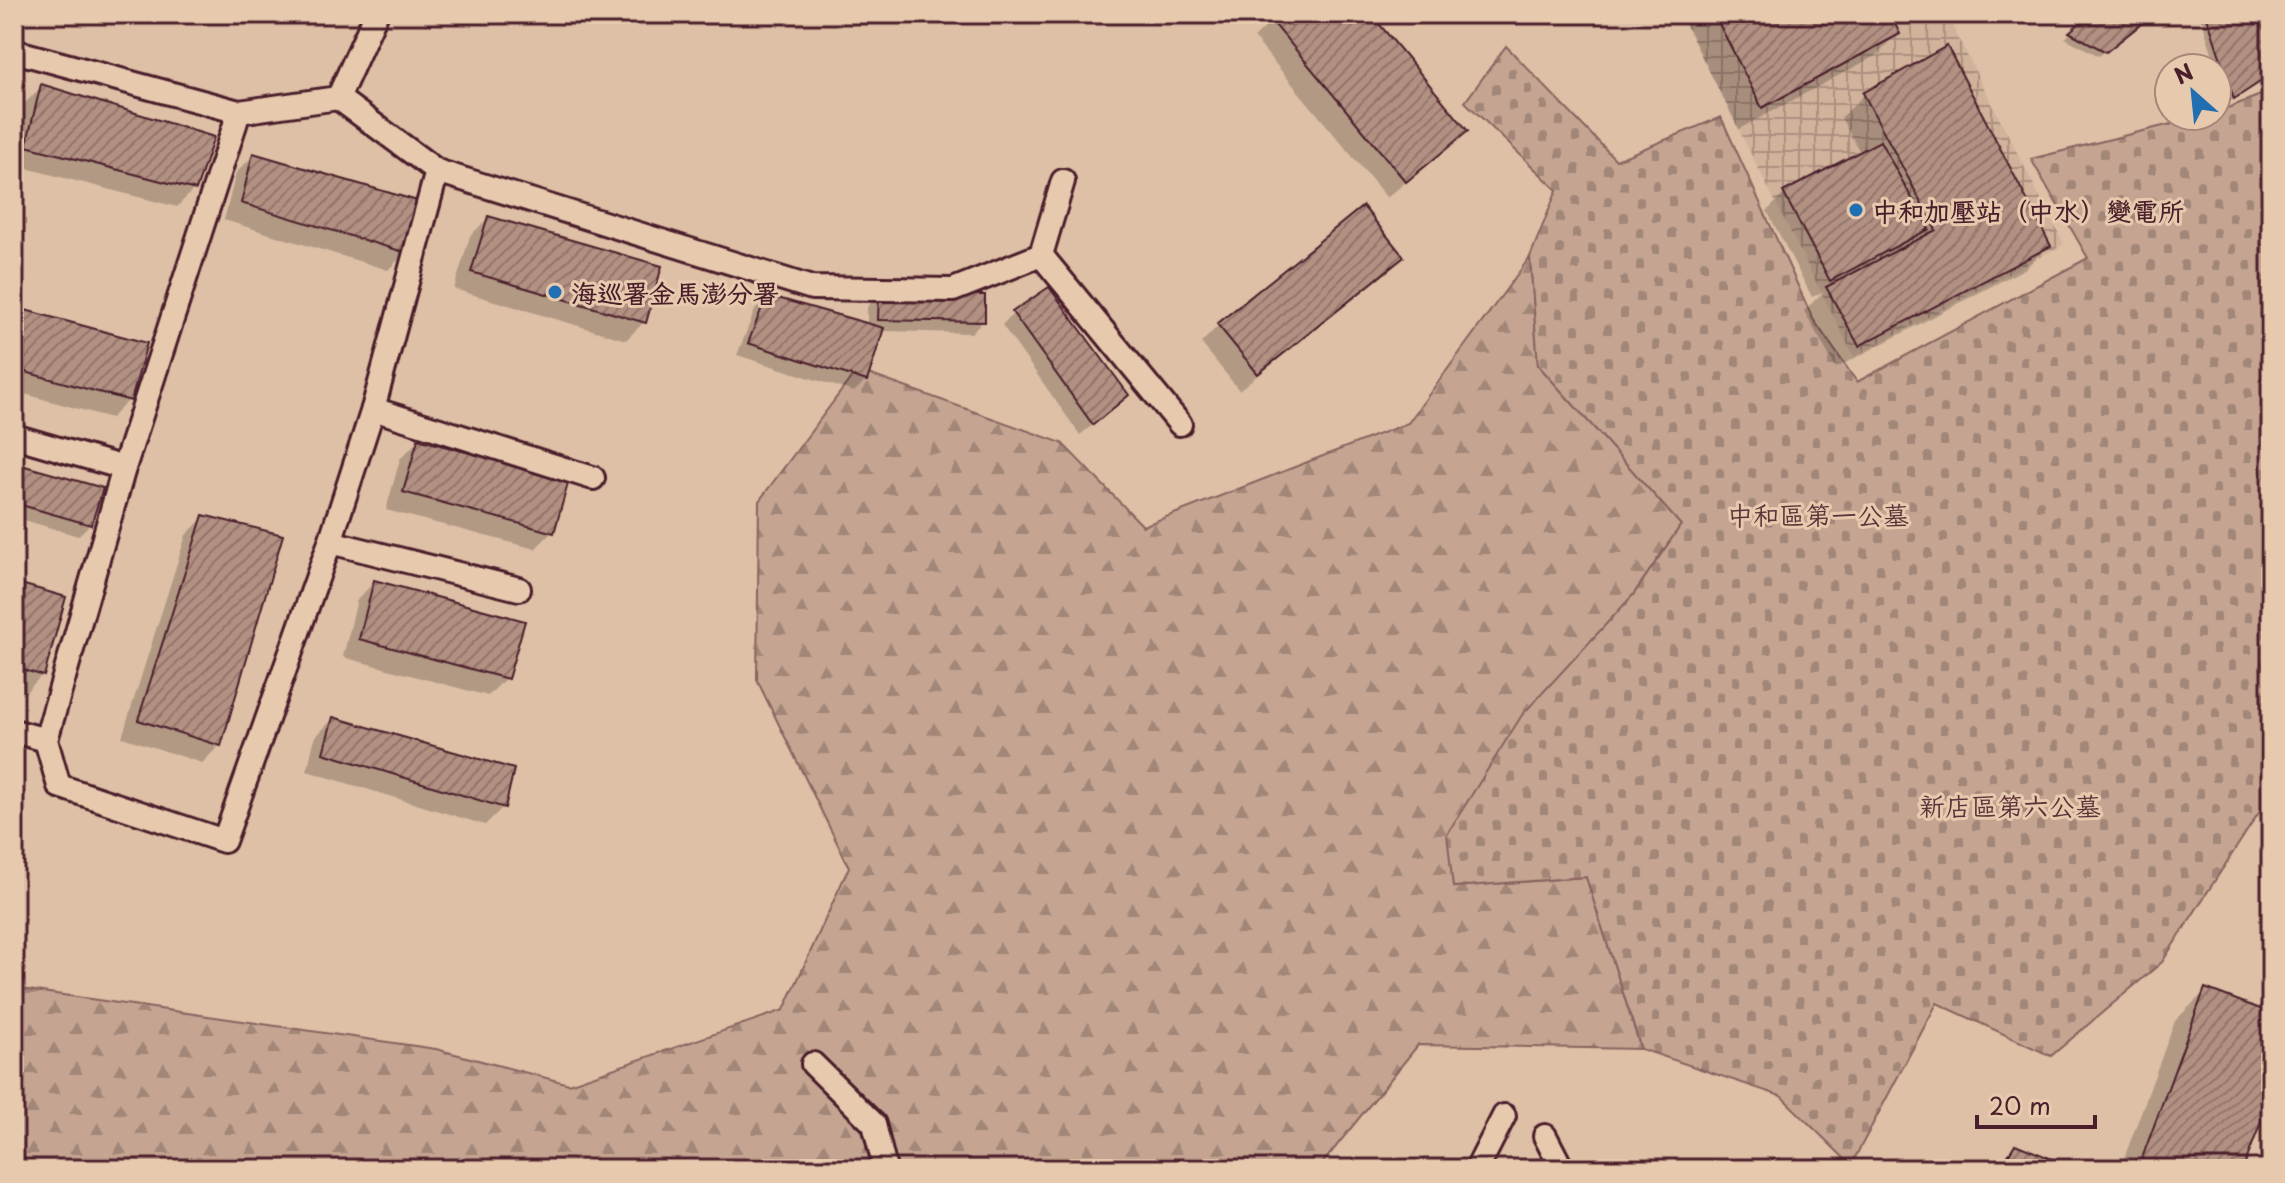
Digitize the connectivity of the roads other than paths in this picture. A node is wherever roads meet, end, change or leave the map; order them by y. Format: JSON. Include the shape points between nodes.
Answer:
{"nodes":[{"id":1,"x":376,"y":14,"type":"edge"},
{"id":2,"x":14,"y":51,"type":"edge"},
{"id":3,"x":338,"y":98,"type":"junction"},
{"id":4,"x":239,"y":112,"type":"junction"},
{"id":5,"x":437,"y":171,"type":"junction"},
{"id":6,"x":1063,"y":181,"type":"dead end"},
{"id":7,"x":1041,"y":255,"type":"junction"},
{"id":8,"x":373,"y":409,"type":"junction"},
{"id":9,"x":1180,"y":424,"type":"dead end"},
{"id":10,"x":14,"y":436,"type":"edge"},
{"id":11,"x":124,"y":468,"type":"junction"},
{"id":12,"x":593,"y":478,"type":"dead end"},
{"id":13,"x":330,"y":542,"type":"junction"},
{"id":14,"x":519,"y":589,"type":"dead end"},
{"id":15,"x":14,"y":731,"type":"edge"},
{"id":16,"x":46,"y":740,"type":"junction"},
{"id":17,"x":813,"y":1064,"type":"dead end"},
{"id":18,"x":1504,"y":1116,"type":"dead end"},
{"id":19,"x":1545,"y":1136,"type":"dead end"},
{"id":20,"x":885,"y":1169,"type":"edge"},
{"id":21,"x":1477,"y":1169,"type":"edge"},
{"id":22,"x":1562,"y":1169,"type":"edge"}],
"edges":[{"from":1,"to":3,"type":"lane"},
{"from":2,"to":4,"type":"lane"},
{"from":3,"to":4,"type":"lane"},
{"from":3,"to":5,"type":"lane"},
{"from":4,"to":11,"type":"lane"},
{"from":5,"to":7,"type":"lane","via":[[812,288],[953,290]]},
{"from":5,"to":8,"type":"lane"},
{"from":6,"to":7,"type":"lane"},
{"from":7,"to":9,"type":"lane"},
{"from":8,"to":12,"type":"lane"},
{"from":8,"to":13,"type":"lane"},
{"from":10,"to":11,"type":"lane"},
{"from":11,"to":16,"type":"lane"},
{"from":13,"to":14,"type":"lane"},
{"from":13,"to":16,"type":"lane","via":[[224,841],[59,786]]},
{"from":15,"to":16,"type":"lane"},
{"from":17,"to":20,"type":"lane","via":[[874,1124]]},
{"from":18,"to":21,"type":"lane"},
{"from":19,"to":22,"type":"lane"}]}
